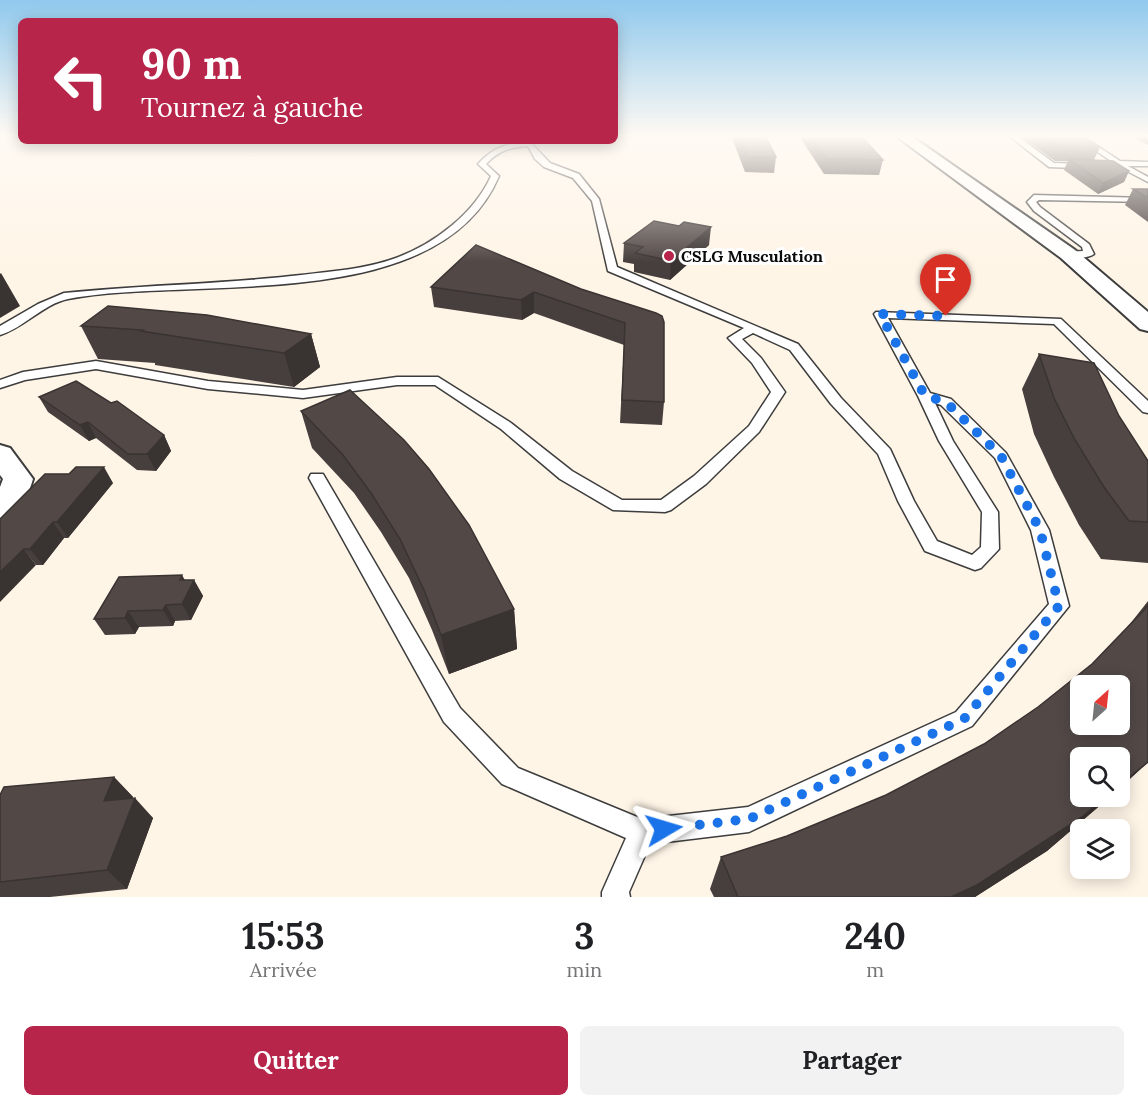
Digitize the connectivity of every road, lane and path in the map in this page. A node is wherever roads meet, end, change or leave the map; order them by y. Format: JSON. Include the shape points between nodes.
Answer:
{"nodes":[{"id":1,"x":494,"y":178,"type":"edge"},
{"id":2,"x":577,"y":178,"type":"edge"},
{"id":3,"x":961,"y":178,"type":"edge"},
{"id":4,"x":1148,"y":200,"type":"edge"},
{"id":5,"x":1068,"y":254,"type":"junction"},
{"id":6,"x":1148,"y":324,"type":"edge"},
{"id":7,"x":753,"y":328,"type":"junction"},
{"id":8,"x":0,"y":331,"type":"edge"},
{"id":9,"x":0,"y":384,"type":"edge"},
{"id":10,"x":925,"y":396,"type":"junction"},
{"id":11,"x":1143,"y":404,"type":"edge"},
{"id":12,"x":0,"y":454,"type":"edge"},
{"id":13,"x":317,"y":478,"type":"dead end"},
{"id":14,"x":0,"y":507,"type":"edge"},
{"id":15,"x":642,"y":832,"type":"junction"},
{"id":16,"x":616,"y":897,"type":"edge"}],
"edges":[{"from":1,"to":8,"type":"lane","via":[[479,206],[407,257],[352,271],[270,282],[64,296]]},
{"from":2,"to":7,"type":"lane","via":[[596,201],[612,269]]},
{"from":3,"to":5,"type":"street"},
{"from":4,"to":5,"type":"lane","via":[[1037,197],[1031,202],[1037,209],[1086,246],[1089,254]]},
{"from":5,"to":6,"type":"street"},
{"from":7,"to":9,"type":"lane","via":[[734,338],[757,361],[778,393],[754,429],[700,480],[665,506],[619,506],[566,475],[506,426],[438,381],[397,381],[303,394],[208,385],[96,365],[23,376]]},
{"from":7,"to":10,"type":"lane","via":[[795,347],[836,401],[885,452],[931,546],[975,563],[990,549],[990,512],[946,441]]},
{"from":10,"to":11,"type":"lane","via":[[880,314],[1057,321]]},
{"from":10,"to":15,"type":"lane","via":[[946,402],[1001,456],[1040,530],[1059,606],[964,719],[749,819]]},
{"from":12,"to":14,"type":"street","via":[[18,479],[12,497]]},
{"from":13,"to":15,"type":"lane","via":[[452,715],[510,776]]},
{"from":15,"to":16,"type":"lane"}]}
